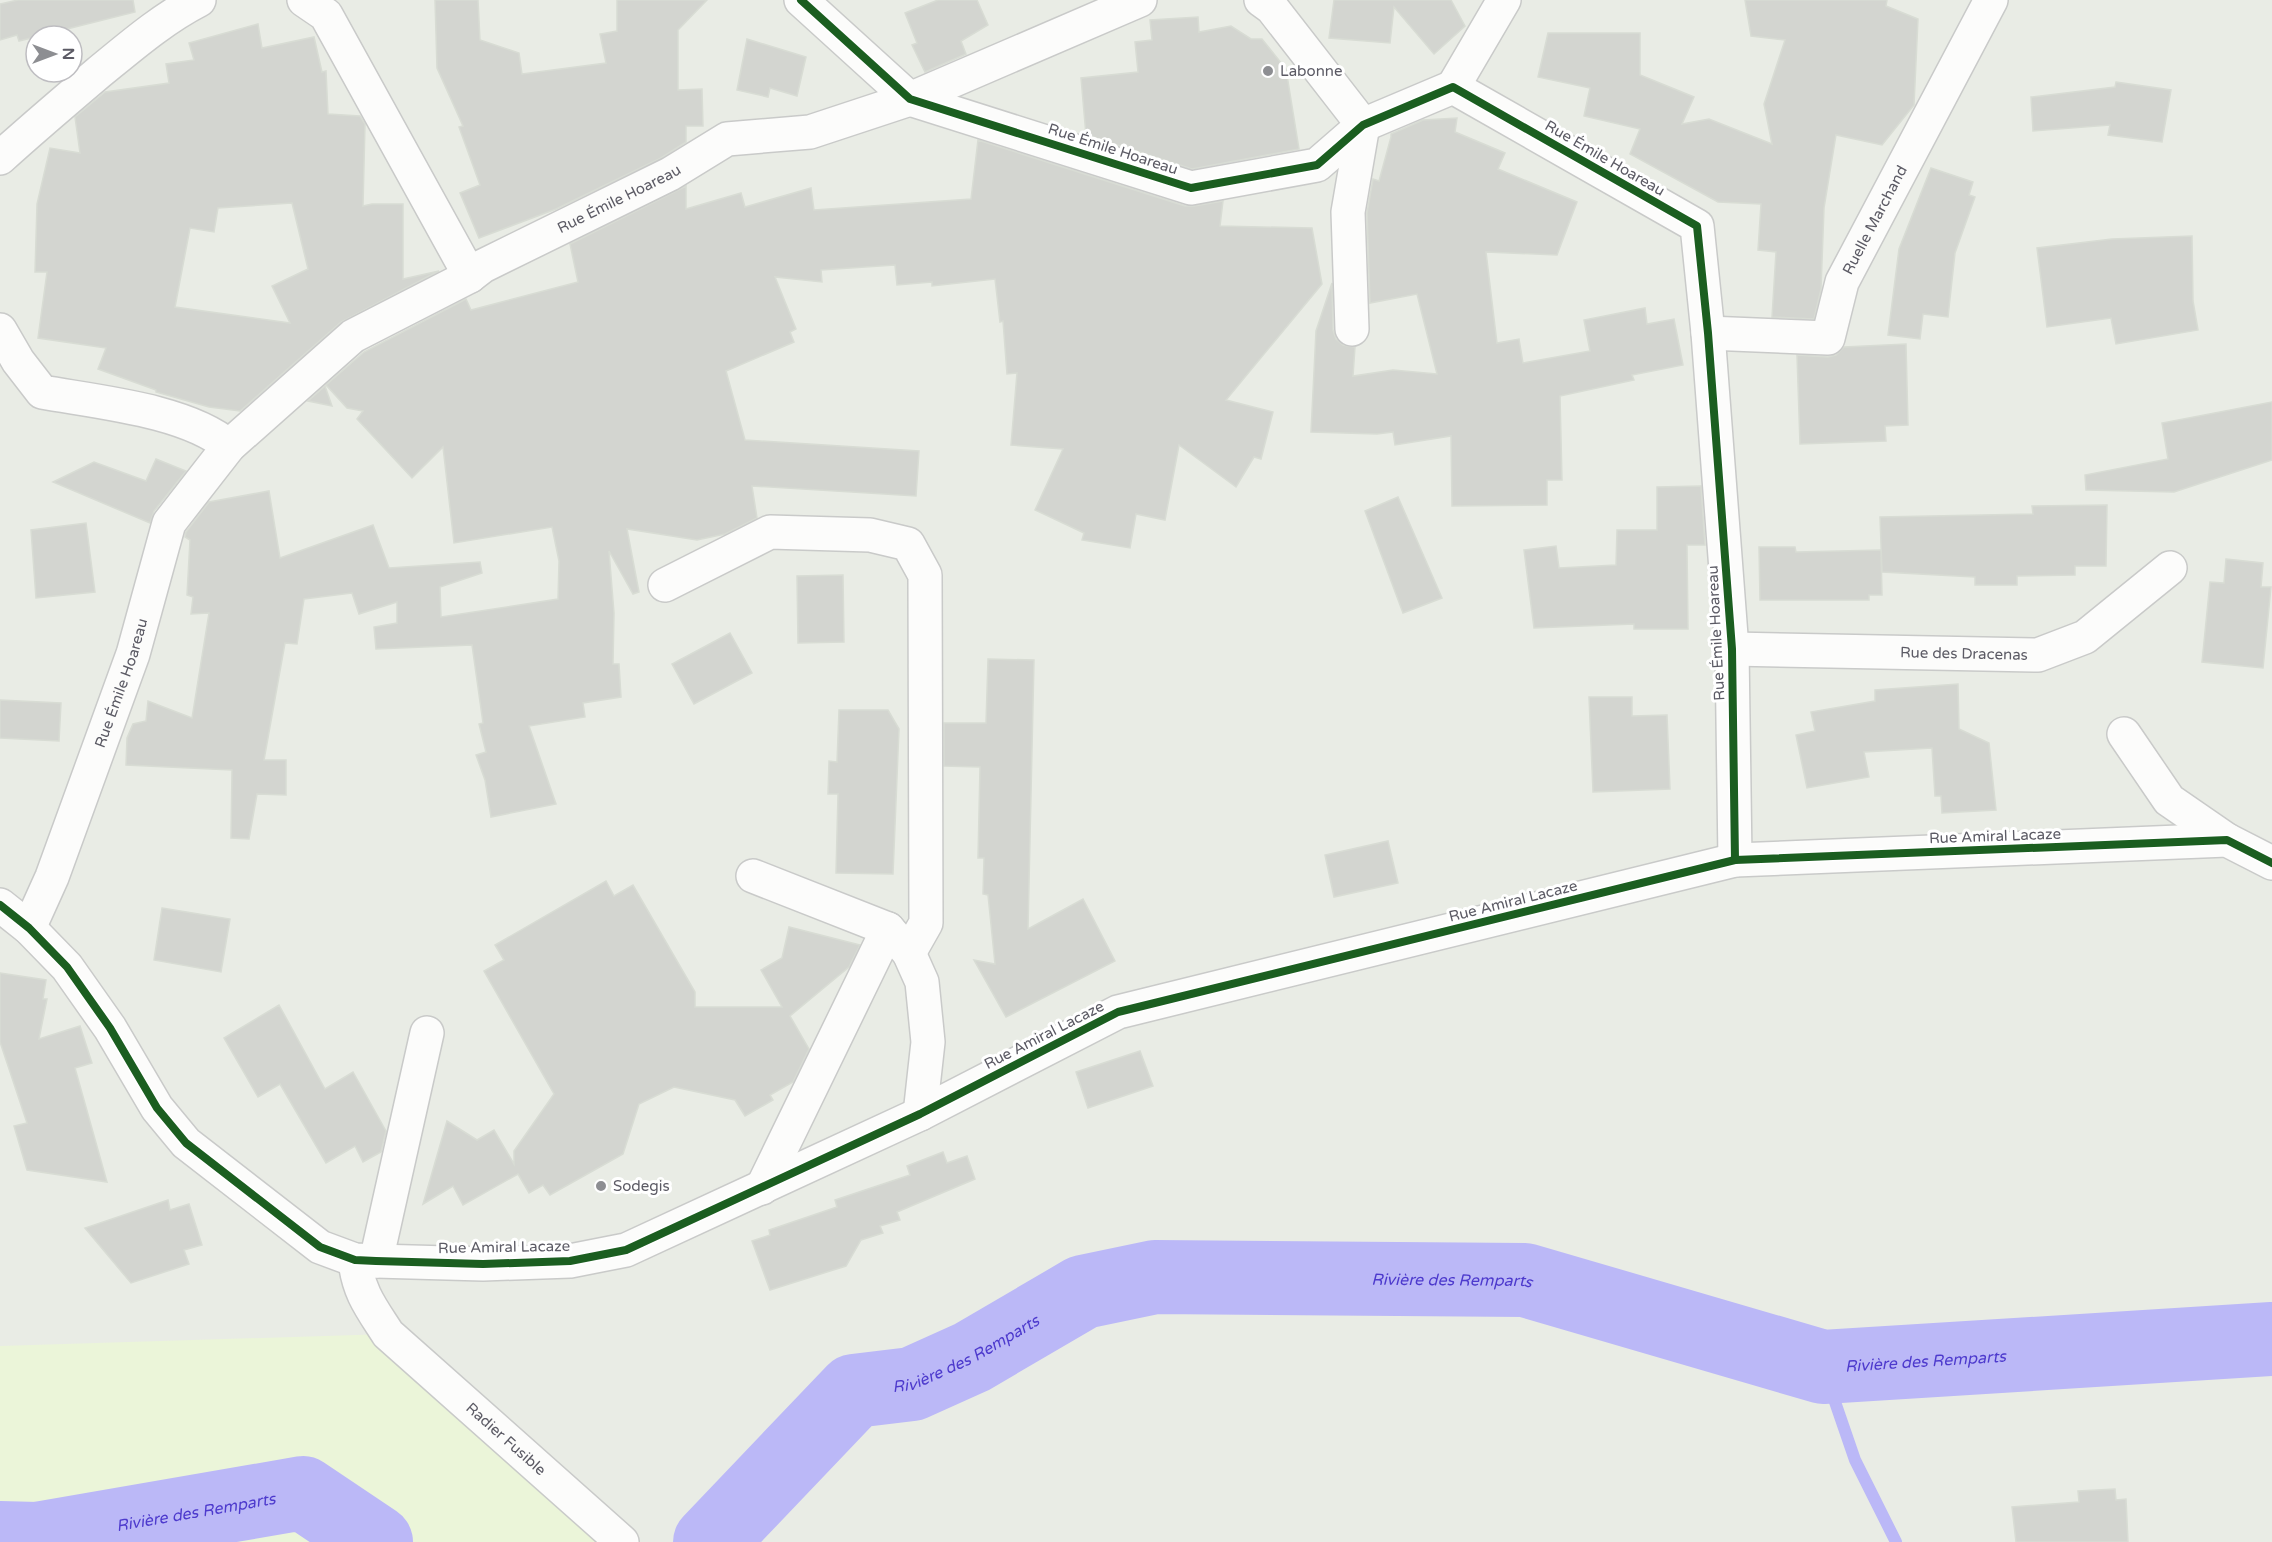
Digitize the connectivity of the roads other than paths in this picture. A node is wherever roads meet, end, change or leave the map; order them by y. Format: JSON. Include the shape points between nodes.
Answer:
{"nodes":[{"id":1,"x":199,"y":0,"type":"edge"},
{"id":2,"x":304,"y":0,"type":"edge"},
{"id":3,"x":801,"y":0,"type":"edge"},
{"id":4,"x":1140,"y":0,"type":"edge"},
{"id":5,"x":1262,"y":0,"type":"edge"},
{"id":6,"x":1504,"y":0,"type":"edge"},
{"id":7,"x":1991,"y":0,"type":"edge"},
{"id":8,"x":1453,"y":87,"type":"junction"},
{"id":9,"x":910,"y":99,"type":"junction"},
{"id":10,"x":1363,"y":125,"type":"junction"},
{"id":11,"x":0,"y":158,"type":"edge"},
{"id":12,"x":470,"y":276,"type":"junction"},
{"id":13,"x":1352,"y":329,"type":"dead end"},
{"id":14,"x":0,"y":330,"type":"edge"},
{"id":15,"x":1708,"y":333,"type":"junction"},
{"id":16,"x":228,"y":446,"type":"junction"},
{"id":17,"x":2170,"y":568,"type":"dead end"},
{"id":18,"x":664,"y":585,"type":"dead end"},
{"id":19,"x":1732,"y":649,"type":"junction"},
{"id":20,"x":2124,"y":734,"type":"dead end"},
{"id":21,"x":2227,"y":840,"type":"junction"},
{"id":22,"x":1735,"y":860,"type":"junction"},
{"id":23,"x":2272,"y":863,"type":"edge"},
{"id":24,"x":753,"y":876,"type":"dead end"},
{"id":25,"x":0,"y":905,"type":"edge"},
{"id":26,"x":29,"y":928,"type":"junction"},
{"id":27,"x":898,"y":941,"type":"junction"},
{"id":28,"x":427,"y":1033,"type":"dead end"},
{"id":29,"x":920,"y":1114,"type":"junction"},
{"id":30,"x":762,"y":1188,"type":"junction"},
{"id":31,"x":366,"y":1260,"type":"junction"},
{"id":32,"x":622,"y":1542,"type":"edge"}],
"edges":[{"from":1,"to":11,"type":"street","via":[[174,13],[117,57]]},
{"from":2,"to":12,"type":"street","via":[[326,15]]},
{"from":3,"to":9,"type":"street"},
{"from":4,"to":9,"type":"street","name":"Rue Émile Hoareau"},
{"from":5,"to":10,"type":"street"},
{"from":6,"to":8,"type":"street"},
{"from":7,"to":15,"type":"street","name":"Ruelle Marchand","via":[[1842,282],[1828,338]]},
{"from":8,"to":10,"type":"street","name":"Rue Émile Hoareau"},
{"from":8,"to":15,"type":"street","name":"Rue Émile Hoareau","via":[[1697,226]]},
{"from":9,"to":10,"type":"street","name":"Rue Émile Hoareau","via":[[1191,188],[1317,165]]},
{"from":9,"to":12,"type":"street","name":"Rue Émile Hoareau","via":[[810,132],[727,139],[670,174],[483,266]]},
{"from":10,"to":13,"type":"street","via":[[1348,212]]},
{"from":12,"to":16,"type":"street","name":"Rue Émile Hoareau","via":[[353,336]]},
{"from":14,"to":16,"type":"street","via":[[42,392],[174,418],[215,435]]},
{"from":15,"to":19,"type":"street","name":"Rue Émile Hoareau"},
{"from":16,"to":26,"type":"street","name":"Rue Émile Hoareau","via":[[169,523],[133,654],[52,877]]},
{"from":17,"to":19,"type":"street","name":"Rue des Dracenas","via":[[2085,637],[2038,656]]},
{"from":18,"to":27,"type":"street","via":[[770,532],[870,535],[908,544],[925,575],[926,923]]},
{"from":19,"to":22,"type":"street","name":"Rue Émile Hoareau"},
{"from":20,"to":21,"type":"street","via":[[2169,800]]},
{"from":21,"to":22,"type":"street","name":"Rue Amiral Lacaze"},
{"from":21,"to":23,"type":"street","name":"Rue Amiral Lacaze"},
{"from":22,"to":29,"type":"street","name":"Rue Amiral Lacaze","via":[[1118,1012]]},
{"from":24,"to":27,"type":"street"},
{"from":25,"to":26,"type":"street","name":"Rue Amiral Lacaze"},
{"from":26,"to":31,"type":"street","name":"Rue Amiral Lacaze","via":[[67,967],[110,1028],[157,1108],[186,1143],[320,1246]]},
{"from":27,"to":29,"type":"street","via":[[922,982],[928,1042]]},
{"from":27,"to":30,"type":"street"},
{"from":28,"to":31,"type":"street"},
{"from":29,"to":30,"type":"street","name":"Rue Amiral Lacaze"},
{"from":30,"to":31,"type":"street","name":"Rue Amiral Lacaze","via":[[626,1250],[570,1261],[483,1264]]},
{"from":31,"to":32,"type":"street","name":"Radier Fusible","via":[[357,1277],[363,1295],[390,1336]]}]}
